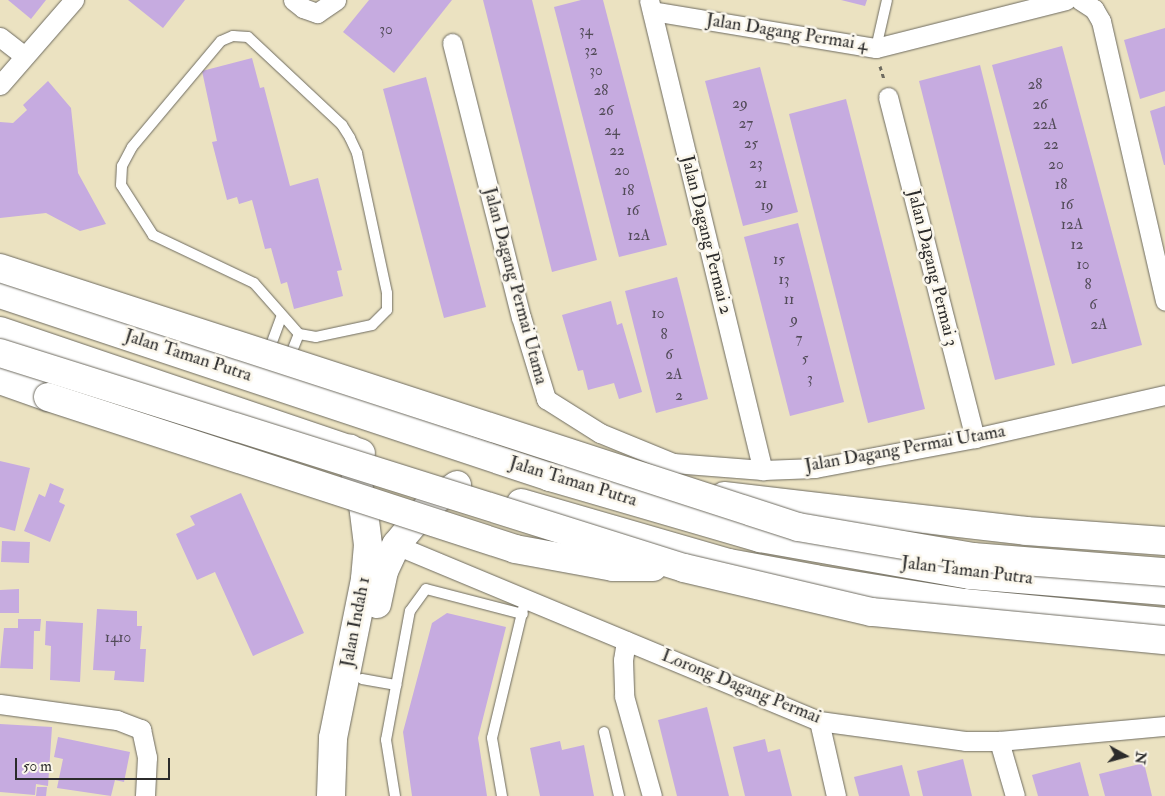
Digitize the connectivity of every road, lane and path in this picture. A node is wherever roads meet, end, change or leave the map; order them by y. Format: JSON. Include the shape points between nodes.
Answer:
{"nodes":[{"id":1,"x":74,"y":0,"type":"edge"},
{"id":2,"x":293,"y":0,"type":"edge"},
{"id":3,"x":336,"y":0,"type":"edge"},
{"id":4,"x":887,"y":0,"type":"edge"},
{"id":5,"x":1066,"y":0,"type":"edge"},
{"id":6,"x":1080,"y":0,"type":"edge"},
{"id":7,"x":651,"y":6,"type":"edge"},
{"id":8,"x":0,"y":37,"type":"edge"},
{"id":9,"x":452,"y":43,"type":"dead end"},
{"id":10,"x":876,"y":48,"type":"junction"},
{"id":11,"x":23,"y":55,"type":"junction"},
{"id":12,"x":0,"y":85,"type":"edge"},
{"id":13,"x":888,"y":97,"type":"joint"},
{"id":14,"x":0,"y":268,"type":"edge"},
{"id":15,"x":0,"y":294,"type":"edge"},
{"id":16,"x":1165,"y":301,"type":"edge"},
{"id":17,"x":282,"y":315,"type":"junction"},
{"id":18,"x":0,"y":332,"type":"edge"},
{"id":19,"x":299,"y":334,"type":"junction"},
{"id":20,"x":0,"y":353,"type":"edge"},
{"id":21,"x":276,"y":378,"type":"junction"},
{"id":22,"x":0,"y":380,"type":"edge"},
{"id":23,"x":1165,"y":395,"type":"edge"},
{"id":24,"x":976,"y":438,"type":"junction"},
{"id":25,"x":350,"y":449,"type":"junction"},
{"id":26,"x":763,"y":470,"type":"junction"},
{"id":27,"x":550,"y":477,"type":"junction"},
{"id":28,"x":457,"y":485,"type":"junction"},
{"id":29,"x":1165,"y":541,"type":"edge"},
{"id":30,"x":396,"y":545,"type":"junction"},
{"id":31,"x":684,"y":568,"type":"junction"},
{"id":32,"x":1165,"y":572,"type":"edge"},
{"id":33,"x":1165,"y":590,"type":"edge"},
{"id":34,"x":523,"y":606,"type":"junction"},
{"id":35,"x":1165,"y":622,"type":"edge"},
{"id":36,"x":1165,"y":640,"type":"edge"},
{"id":37,"x":626,"y":641,"type":"junction"},
{"id":38,"x":362,"y":679,"type":"junction"},
{"id":39,"x":396,"y":685,"type":"junction"},
{"id":40,"x":0,"y":704,"type":"edge"},
{"id":41,"x":819,"y":721,"type":"junction"},
{"id":42,"x":1165,"y":726,"type":"edge"},
{"id":43,"x":604,"y":732,"type":"dead end"},
{"id":44,"x":999,"y":741,"type":"junction"},
{"id":45,"x":144,"y":796,"type":"edge"},
{"id":46,"x":330,"y":796,"type":"edge"},
{"id":47,"x":349,"y":796,"type":"edge"},
{"id":48,"x":395,"y":796,"type":"edge"},
{"id":49,"x":502,"y":796,"type":"edge"},
{"id":50,"x":619,"y":796,"type":"edge"},
{"id":51,"x":652,"y":796,"type":"edge"},
{"id":52,"x":836,"y":796,"type":"edge"},
{"id":53,"x":1015,"y":796,"type":"edge"}],
"edges":[{"from":1,"to":11,"type":"street"},
{"from":2,"to":3,"type":"street","via":[[317,13]]},
{"from":4,"to":10,"type":"lane"},
{"from":5,"to":10,"type":"street","name":"Jalan Dagang Permai 4"},
{"from":6,"to":16,"type":"street","via":[[1094,9],[1101,21]]},
{"from":7,"to":10,"type":"street","name":"Jalan Dagang Permai 4"},
{"from":7,"to":26,"type":"street","name":"Jalan Dagang Permai 2"},
{"from":8,"to":11,"type":"street"},
{"from":9,"to":26,"type":"street","name":"Jalan Dagang Permai Utama","via":[[521,317],[546,399],[600,433],[673,463]]},
{"from":10,"to":13,"type":"path"},
{"from":11,"to":12,"type":"street"},
{"from":13,"to":24,"type":"street","name":"Jalan Dagang Permai 3"},
{"from":14,"to":32,"type":"main road","bridge":true,"via":[[798,527],[973,557]]},
{"from":15,"to":21,"type":"main road","name":"Jalan Taman Putra"},
{"from":17,"to":19,"type":"lane"},
{"from":17,"to":19,"type":"lane","via":[[254,283],[153,235],[122,185],[122,166],[132,146],[221,40],[233,36],[248,37],[342,125],[357,153],[387,293],[387,310],[372,325],[316,337]]},
{"from":17,"to":21,"type":"lane"},
{"from":18,"to":25,"type":"main road","name":"Jalan Taman Putra"},
{"from":19,"to":21,"type":"lane"},
{"from":20,"to":31,"type":"main road","bridge":true},
{"from":21,"to":27,"type":"main road","name":"Jalan Taman Putra"},
{"from":22,"to":31,"type":"main road","bridge":true,"via":[[515,549],[613,567]]},
{"from":23,"to":24,"type":"street","name":"Jalan Dagang Permai Utama"},
{"from":24,"to":26,"type":"street","name":"Jalan Dagang Permai Utama","via":[[815,468]]},
{"from":25,"to":28,"type":"main road","name":"Jalan Taman Putra"},
{"from":25,"to":46,"type":"main road","name":"Jalan Indah 1","via":[[368,545],[365,578],[333,738]]},
{"from":27,"to":29,"type":"main road","via":[[963,524]]},
{"from":27,"to":33,"type":"main road","name":"Jalan Taman Putra","via":[[760,538],[970,575]]},
{"from":28,"to":30,"type":"main road","name":"Jalan Indah 1","via":[[430,504]]},
{"from":28,"to":35,"type":"main road","name":"Jalan Taman Putra","via":[[729,563],[964,603]]},
{"from":30,"to":34,"type":"street","name":"Lorong Dagang Permai"},
{"from":30,"to":38,"type":"main road","name":"Jalan Indah 1","via":[[384,571]]},
{"from":31,"to":36,"type":"main road","bridge":true,"via":[[872,612]]},
{"from":34,"to":37,"type":"street","name":"Lorong Dagang Permai"},
{"from":34,"to":39,"type":"lane","via":[[426,589],[410,611]]},
{"from":34,"to":49,"type":"lane","via":[[492,738]]},
{"from":37,"to":41,"type":"street","name":"Lorong Dagang Permai"},
{"from":37,"to":51,"type":"street","via":[[622,660],[624,696]]},
{"from":38,"to":39,"type":"lane"},
{"from":38,"to":47,"type":"main road","name":"Jalan Indah 1","via":[[350,738]]},
{"from":39,"to":48,"type":"lane","via":[[386,740]]},
{"from":40,"to":45,"type":"street","via":[[117,720],[141,729],[147,757]]},
{"from":41,"to":44,"type":"street","name":"Lorong Dagang Permai","via":[[965,741]]},
{"from":41,"to":52,"type":"street"},
{"from":42,"to":44,"type":"street","name":"Lorong Dagang Permai"},
{"from":43,"to":50,"type":"lane"},
{"from":44,"to":53,"type":"street"}]}
